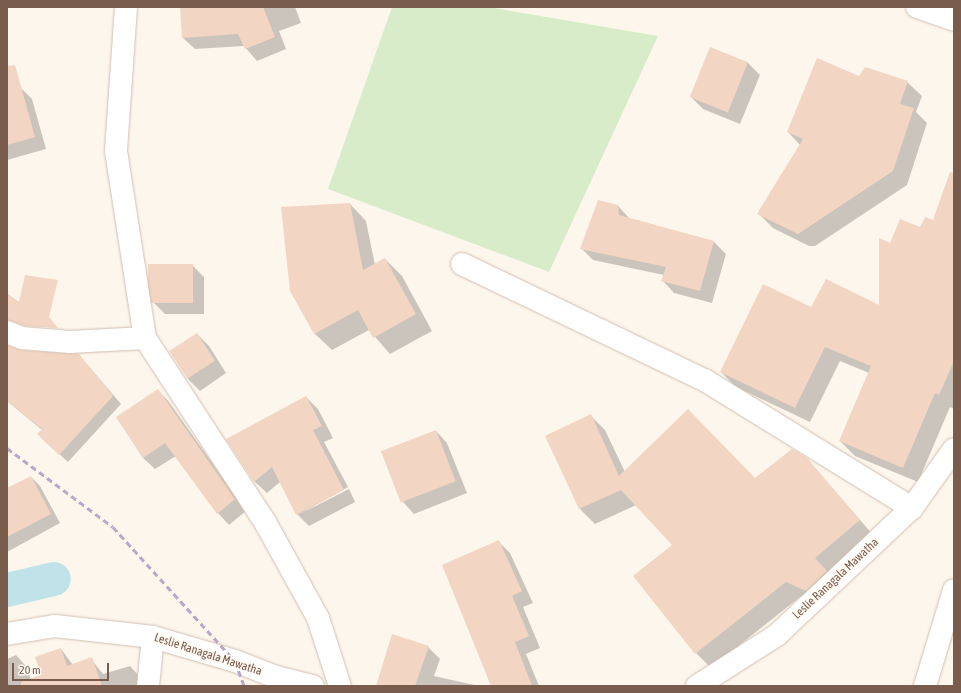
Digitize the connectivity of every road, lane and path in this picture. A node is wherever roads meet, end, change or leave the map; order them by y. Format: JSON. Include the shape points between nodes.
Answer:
{"nodes":[{"id":1,"x":126,"y":7,"type":"edge"},
{"id":2,"x":917,"y":7,"type":"edge"},
{"id":3,"x":954,"y":20,"type":"edge"},
{"id":4,"x":462,"y":264,"type":"dead end"},
{"id":5,"x":7,"y":332,"type":"edge"},
{"id":6,"x":145,"y":338,"type":"junction"},
{"id":7,"x":954,"y":449,"type":"edge"},
{"id":8,"x":912,"y":508,"type":"junction"},
{"id":9,"x":954,"y":590,"type":"edge"},
{"id":10,"x":7,"y":634,"type":"edge"},
{"id":11,"x":152,"y":637,"type":"junction"},
{"id":12,"x":292,"y":683,"type":"edge"},
{"id":13,"x":148,"y":686,"type":"edge"},
{"id":14,"x":313,"y":686,"type":"edge"},
{"id":15,"x":340,"y":686,"type":"edge"},
{"id":16,"x":697,"y":686,"type":"edge"},
{"id":17,"x":925,"y":686,"type":"edge"}],
"edges":[{"from":1,"to":6,"type":"street","via":[[116,151]]},
{"from":2,"to":3,"type":"street"},
{"from":4,"to":8,"type":"street","via":[[706,381]]},
{"from":5,"to":6,"type":"street","via":[[22,338],[70,342]]},
{"from":6,"to":15,"type":"street","via":[[265,522],[318,618]]},
{"from":7,"to":8,"type":"street","name":"Leslie Ranagala Mawatha"},
{"from":8,"to":16,"type":"street","name":"Leslie Ranagala Mawatha","via":[[777,635]]},
{"from":9,"to":17,"type":"street"},
{"from":10,"to":11,"type":"street","name":"Leslie Ranagala Mawatha","via":[[55,626]]},
{"from":11,"to":12,"type":"street","name":"Leslie Ranagala Mawatha","via":[[235,661]]},
{"from":11,"to":13,"type":"street"},
{"from":12,"to":14,"type":"street","name":"Leslie Ranagala Mawatha"}]}
